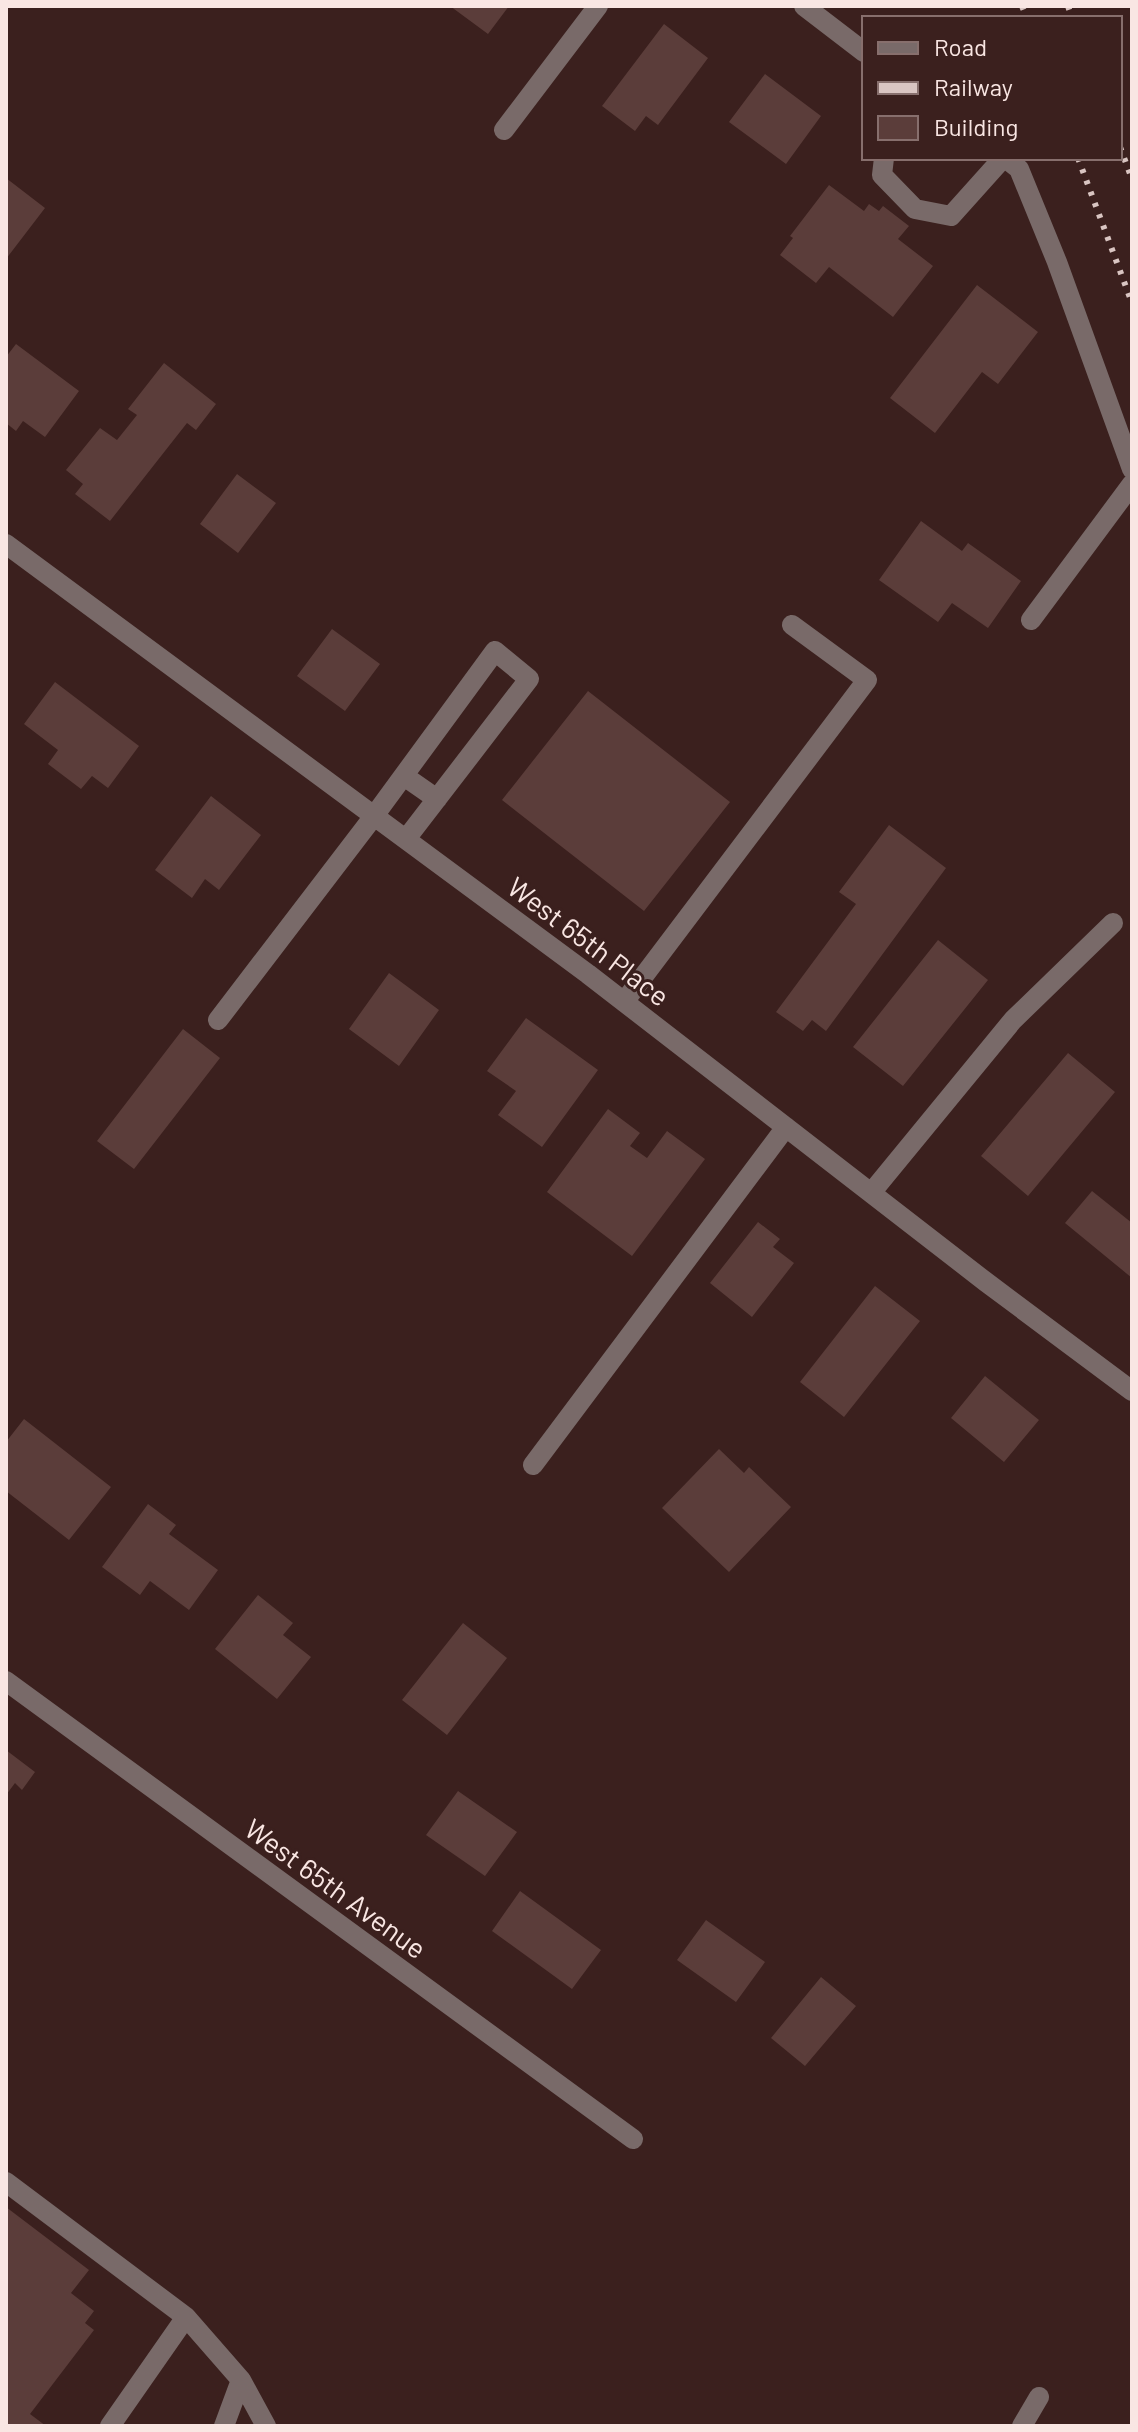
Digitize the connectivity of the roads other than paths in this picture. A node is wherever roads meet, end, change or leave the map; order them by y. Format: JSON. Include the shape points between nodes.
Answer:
{"nodes":[{"id":1,"x":598,"y":6,"type":"edge"},
{"id":2,"x":804,"y":6,"type":"edge"},
{"id":3,"x":862,"y":50,"type":"edge"},
{"id":4,"x":504,"y":130,"type":"dead end"},
{"id":5,"x":884,"y":160,"type":"edge"},
{"id":6,"x":1009,"y":162,"type":"edge"},
{"id":7,"x":1132,"y":469,"type":"edge"},
{"id":8,"x":1132,"y":484,"type":"edge"},
{"id":9,"x":6,"y":544,"type":"edge"},
{"id":10,"x":1031,"y":620,"type":"dead end"},
{"id":11,"x":792,"y":625,"type":"dead end"},
{"id":12,"x":404,"y":776,"type":"junction"},
{"id":13,"x":437,"y":799,"type":"junction"},
{"id":14,"x":374,"y":816,"type":"junction"},
{"id":15,"x":406,"y":839,"type":"junction"},
{"id":16,"x":1113,"y":923,"type":"dead end"},
{"id":17,"x":624,"y":1002,"type":"junction"},
{"id":18,"x":218,"y":1020,"type":"dead end"},
{"id":19,"x":786,"y":1127,"type":"junction"},
{"id":20,"x":871,"y":1193,"type":"junction"},
{"id":21,"x":1132,"y":1391,"type":"edge"},
{"id":22,"x":533,"y":1465,"type":"dead end"},
{"id":23,"x":6,"y":1681,"type":"edge"},
{"id":24,"x":633,"y":2139,"type":"dead end"},
{"id":25,"x":6,"y":2182,"type":"edge"},
{"id":26,"x":186,"y":2317,"type":"junction"},
{"id":27,"x":241,"y":2380,"type":"junction"},
{"id":28,"x":1039,"y":2397,"type":"dead end"},
{"id":29,"x":110,"y":2426,"type":"edge"},
{"id":30,"x":224,"y":2426,"type":"edge"},
{"id":31,"x":266,"y":2426,"type":"edge"},
{"id":32,"x":1022,"y":2426,"type":"edge"}],
"edges":[{"from":1,"to":4,"type":"street"},
{"from":2,"to":3,"type":"street"},
{"from":5,"to":6,"type":"street","via":[[882,175],[915,209],[951,216]]},
{"from":6,"to":7,"type":"street","via":[[1057,262]]},
{"from":8,"to":10,"type":"street"},
{"from":9,"to":14,"type":"street","name":"West 65th Place"},
{"from":11,"to":17,"type":"street","via":[[867,680]]},
{"from":12,"to":13,"type":"street"},
{"from":12,"to":13,"type":"street","via":[[495,651],[529,679]]},
{"from":12,"to":14,"type":"street"},
{"from":13,"to":15,"type":"street"},
{"from":14,"to":15,"type":"street","name":"West 65th Place"},
{"from":14,"to":18,"type":"street"},
{"from":15,"to":17,"type":"street","name":"West 65th Place"},
{"from":16,"to":20,"type":"street","via":[[1013,1020]]},
{"from":17,"to":19,"type":"street","name":"West 65th Place"},
{"from":19,"to":20,"type":"street","name":"West 65th Place"},
{"from":19,"to":22,"type":"street"},
{"from":20,"to":21,"type":"street","name":"West 65th Place"},
{"from":23,"to":24,"type":"street","name":"West 65th Avenue"},
{"from":25,"to":26,"type":"street"},
{"from":26,"to":27,"type":"street"},
{"from":26,"to":29,"type":"street"},
{"from":27,"to":30,"type":"street"},
{"from":27,"to":31,"type":"street"},
{"from":28,"to":32,"type":"street"}]}
